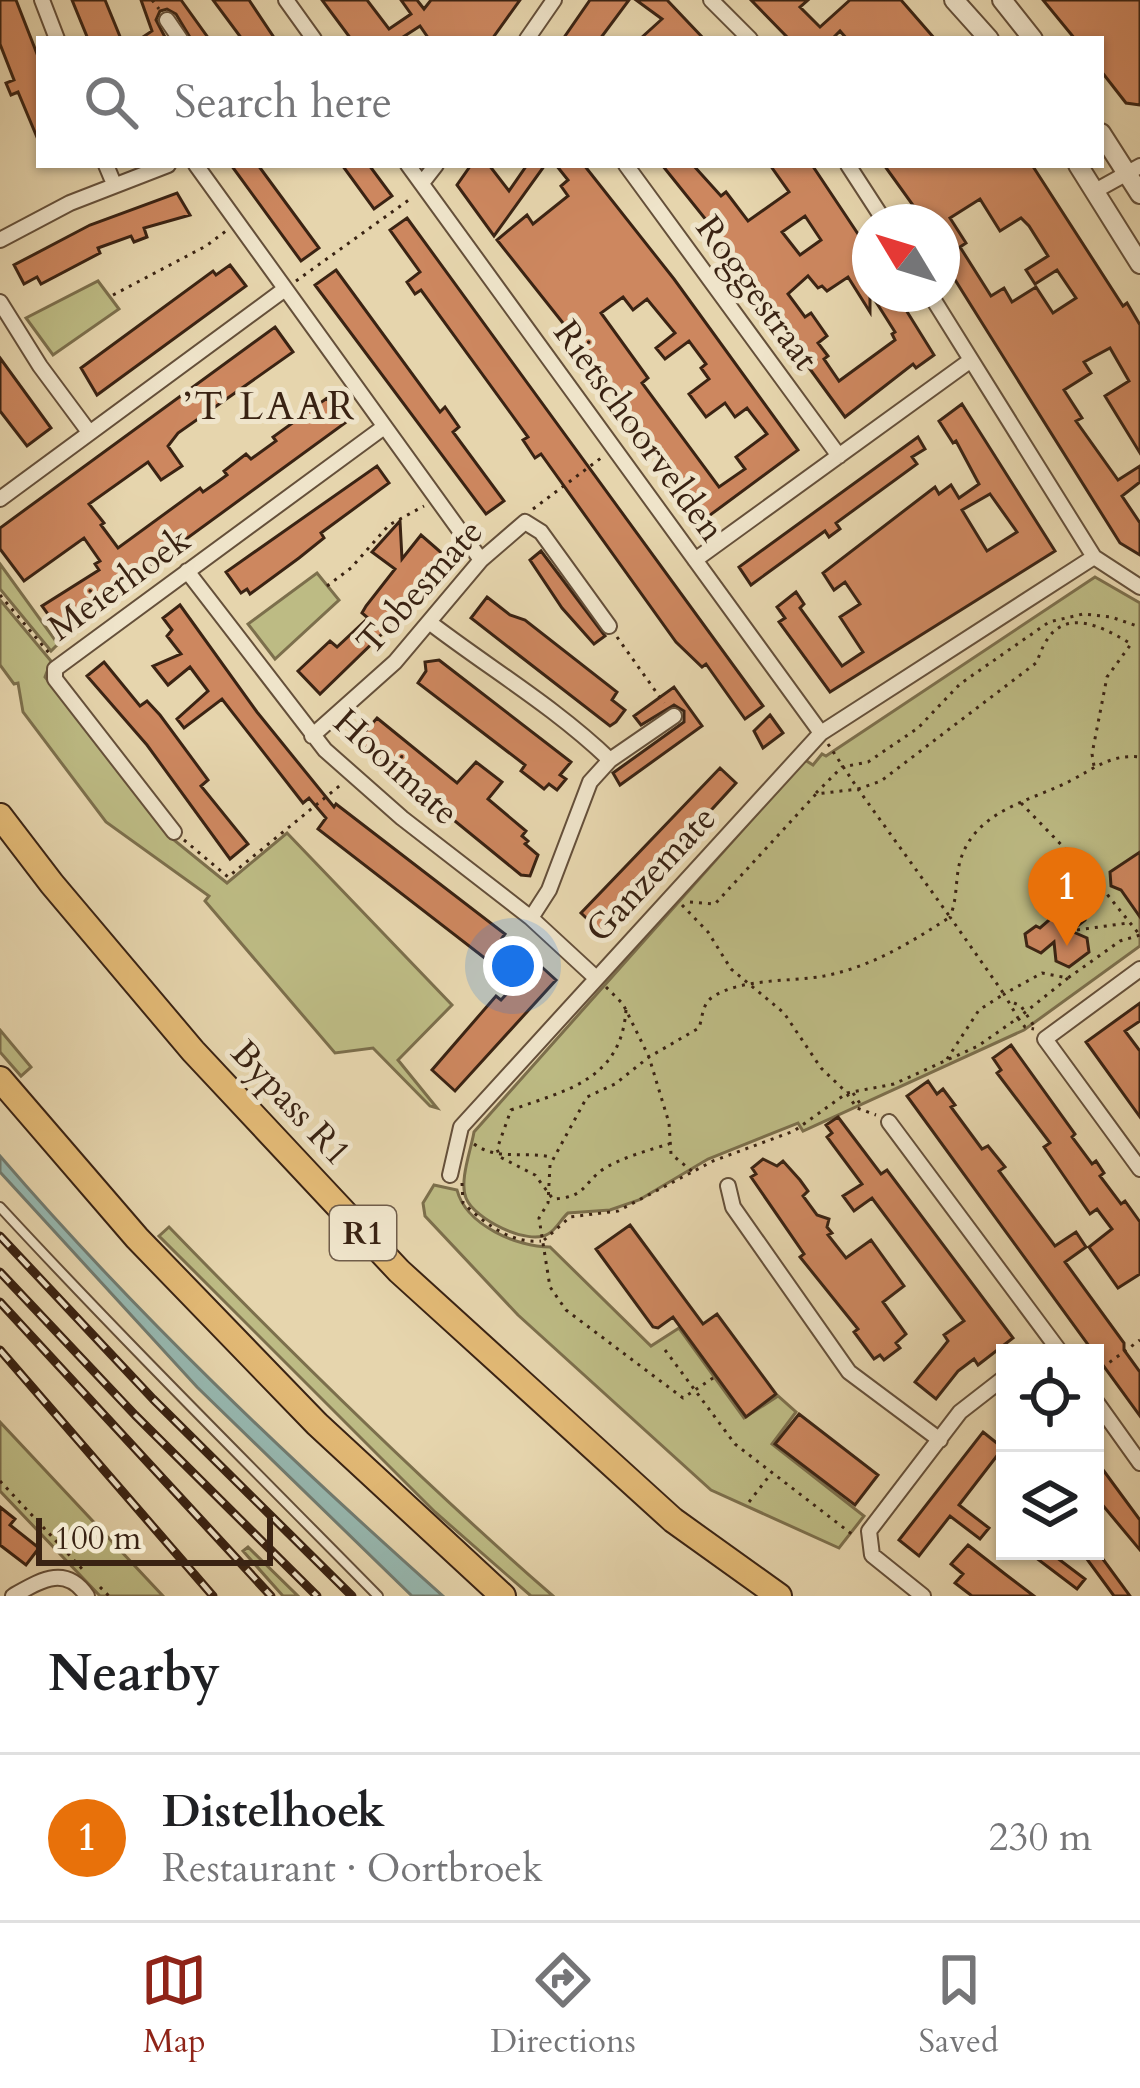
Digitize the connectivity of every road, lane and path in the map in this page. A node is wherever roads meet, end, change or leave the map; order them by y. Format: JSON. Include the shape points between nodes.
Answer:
{"nodes":[{"id":1,"x":42,"y":0,"type":"edge"},
{"id":2,"x":286,"y":0,"type":"edge"},
{"id":3,"x":554,"y":0,"type":"edge"},
{"id":4,"x":711,"y":0,"type":"edge"},
{"id":5,"x":954,"y":0,"type":"edge"},
{"id":6,"x":1002,"y":0,"type":"edge"},
{"id":7,"x":167,"y":20,"type":"dead end"},
{"id":8,"x":56,"y":36,"type":"edge"},
{"id":9,"x":178,"y":36,"type":"edge"},
{"id":10,"x":312,"y":36,"type":"edge"},
{"id":11,"x":529,"y":36,"type":"edge"},
{"id":12,"x":747,"y":36,"type":"edge"},
{"id":13,"x":985,"y":36,"type":"edge"},
{"id":14,"x":1031,"y":36,"type":"edge"},
{"id":15,"x":1104,"y":136,"type":"edge"},
{"id":16,"x":107,"y":168,"type":"edge"},
{"id":17,"x":159,"y":168,"type":"edge"},
{"id":18,"x":198,"y":168,"type":"edge"},
{"id":19,"x":411,"y":168,"type":"edge"},
{"id":20,"x":434,"y":168,"type":"edge"},
{"id":21,"x":628,"y":168,"type":"edge"},
{"id":22,"x":850,"y":168,"type":"edge"},
{"id":23,"x":1080,"y":168,"type":"edge"},
{"id":24,"x":1133,"y":169,"type":"edge"},
{"id":25,"x":422,"y":183,"type":"junction"},
{"id":26,"x":114,"y":184,"type":"junction"},
{"id":27,"x":1095,"y":190,"type":"junction"},
{"id":28,"x":1140,"y":194,"type":"edge"},
{"id":29,"x":873,"y":204,"type":"edge"},
{"id":30,"x":237,"y":223,"type":"junction"},
{"id":31,"x":0,"y":240,"type":"edge"},
{"id":32,"x":1140,"y":264,"type":"edge"},
{"id":33,"x":285,"y":289,"type":"junction"},
{"id":34,"x":113,"y":295,"type":"dead end"},
{"id":35,"x":0,"y":302,"type":"edge"},
{"id":36,"x":941,"y":312,"type":"edge"},
{"id":37,"x":971,"y":360,"type":"junction"},
{"id":38,"x":383,"y":427,"type":"junction"},
{"id":39,"x":89,"y":432,"type":"junction"},
{"id":40,"x":614,"y":448,"type":"junction"},
{"id":41,"x":839,"y":456,"type":"junction"},
{"id":42,"x":0,"y":499,"type":"edge"},
{"id":43,"x":436,"y":499,"type":"junction"},
{"id":44,"x":530,"y":523,"type":"junction"},
{"id":45,"x":1094,"y":556,"type":"junction"},
{"id":46,"x":481,"y":560,"type":"junction"},
{"id":47,"x":695,"y":560,"type":"junction"},
{"id":48,"x":187,"y":571,"type":"junction"},
{"id":49,"x":327,"y":586,"type":"dead end"},
{"id":50,"x":1140,"y":587,"type":"edge"},
{"id":51,"x":1,"y":598,"type":"edge"},
{"id":52,"x":429,"y":622,"type":"junction"},
{"id":53,"x":609,"y":626,"type":"joint"},
{"id":54,"x":1140,"y":627,"type":"edge"},
{"id":55,"x":1131,"y":644,"type":"junction"},
{"id":56,"x":1140,"y":649,"type":"edge"},
{"id":57,"x":60,"y":664,"type":"junction"},
{"id":58,"x":674,"y":716,"type":"joint"},
{"id":59,"x":820,"y":733,"type":"junction"},
{"id":60,"x":312,"y":736,"type":"junction"},
{"id":61,"x":1140,"y":757,"type":"edge"},
{"id":62,"x":610,"y":760,"type":"junction"},
{"id":63,"x":1094,"y":766,"type":"junction"},
{"id":64,"x":842,"y":767,"type":"junction"},
{"id":65,"x":353,"y":775,"type":"junction"},
{"id":66,"x":858,"y":789,"type":"junction"},
{"id":67,"x":816,"y":794,"type":"junction"},
{"id":68,"x":1020,"y":802,"type":"junction"},
{"id":69,"x":0,"y":816,"type":"edge"},
{"id":70,"x":174,"y":832,"type":"joint"},
{"id":71,"x":1101,"y":887,"type":"junction"},
{"id":72,"x":1049,"y":898,"type":"dead end"},
{"id":73,"x":675,"y":902,"type":"junction"},
{"id":74,"x":950,"y":917,"type":"junction"},
{"id":75,"x":531,"y":918,"type":"junction"},
{"id":76,"x":1130,"y":923,"type":"junction"},
{"id":77,"x":1077,"y":930,"type":"dead end"},
{"id":78,"x":1140,"y":935,"type":"edge"},
{"id":79,"x":1140,"y":969,"type":"edge"},
{"id":80,"x":596,"y":978,"type":"junction"},
{"id":81,"x":1067,"y":978,"type":"junction"},
{"id":82,"x":751,"y":985,"type":"junction"},
{"id":83,"x":1004,"y":994,"type":"junction"},
{"id":84,"x":1012,"y":1003,"type":"junction"},
{"id":85,"x":626,"y":1010,"type":"junction"},
{"id":86,"x":1027,"y":1012,"type":"junction"},
{"id":87,"x":1018,"y":1018,"type":"junction"},
{"id":88,"x":1039,"y":1034,"type":"junction"},
{"id":89,"x":649,"y":1057,"type":"junction"},
{"id":90,"x":946,"y":1060,"type":"junction"},
{"id":91,"x":0,"y":1079,"type":"edge"},
{"id":92,"x":847,"y":1093,"type":"junction"},
{"id":93,"x":889,"y":1122,"type":"joint"},
{"id":94,"x":669,"y":1144,"type":"junction"},
{"id":95,"x":500,"y":1155,"type":"junction"},
{"id":96,"x":466,"y":1156,"type":"dead end"},
{"id":97,"x":553,"y":1157,"type":"junction"},
{"id":98,"x":1140,"y":1169,"type":"edge"},
{"id":99,"x":693,"y":1172,"type":"junction"},
{"id":100,"x":456,"y":1174,"type":"joint"},
{"id":101,"x":728,"y":1186,"type":"dead end"},
{"id":102,"x":548,"y":1194,"type":"junction"},
{"id":103,"x":0,"y":1207,"type":"edge"},
{"id":104,"x":543,"y":1240,"type":"junction"},
{"id":105,"x":1140,"y":1340,"type":"edge"},
{"id":106,"x":1055,"y":1344,"type":"edge"},
{"id":107,"x":665,"y":1350,"type":"dead end"},
{"id":108,"x":1104,"y":1366,"type":"edge"},
{"id":109,"x":716,"y":1376,"type":"dead end"},
{"id":110,"x":996,"y":1383,"type":"edge"},
{"id":111,"x":696,"y":1391,"type":"junction"},
{"id":112,"x":1104,"y":1413,"type":"edge"},
{"id":113,"x":940,"y":1440,"type":"junction"},
{"id":114,"x":1140,"y":1463,"type":"edge"},
{"id":115,"x":772,"y":1472,"type":"junction"},
{"id":116,"x":0,"y":1481,"type":"edge"},
{"id":117,"x":749,"y":1502,"type":"dead end"},
{"id":118,"x":868,"y":1547,"type":"junction"},
{"id":119,"x":86,"y":1573,"type":"dead end"},
{"id":120,"x":93,"y":1592,"type":"edge"},
{"id":121,"x":13,"y":1596,"type":"edge"},
{"id":122,"x":109,"y":1596,"type":"edge"},
{"id":123,"x":378,"y":1596,"type":"edge"},
{"id":124,"x":503,"y":1596,"type":"edge"},
{"id":125,"x":779,"y":1596,"type":"edge"},
{"id":126,"x":923,"y":1596,"type":"edge"}],
"edges":[{"from":1,"to":8,"type":"street"},
{"from":2,"to":10,"type":"street"},
{"from":3,"to":11,"type":"street"},
{"from":4,"to":12,"type":"street"},
{"from":5,"to":13,"type":"street"},
{"from":6,"to":14,"type":"street"},
{"from":7,"to":9,"type":"street"},
{"from":15,"to":24,"type":"street"},
{"from":16,"to":26,"type":"street"},
{"from":17,"to":26,"type":"street"},
{"from":18,"to":30,"type":"street"},
{"from":19,"to":25,"type":"street","name":"Rietschoorvelden"},
{"from":20,"to":25,"type":"street"},
{"from":21,"to":41,"type":"street","name":"Roggestraat"},
{"from":22,"to":29,"type":"street"},
{"from":23,"to":27,"type":"street"},
{"from":24,"to":27,"type":"street"},
{"from":24,"to":28,"type":"street"},
{"from":25,"to":33,"type":"path"},
{"from":25,"to":40,"type":"street","name":"Rietschoorvelden"},
{"from":26,"to":31,"type":"street"},
{"from":27,"to":32,"type":"street"},
{"from":30,"to":33,"type":"street"},
{"from":30,"to":34,"type":"path"},
{"from":33,"to":38,"type":"street"},
{"from":33,"to":39,"type":"street"},
{"from":35,"to":39,"type":"street"},
{"from":36,"to":37,"type":"street"},
{"from":37,"to":41,"type":"street"},
{"from":37,"to":45,"type":"street"},
{"from":38,"to":43,"type":"street"},
{"from":38,"to":48,"type":"street","name":"Meierhoek"},
{"from":39,"to":42,"type":"street"},
{"from":40,"to":44,"type":"path","via":[[533,508]]},
{"from":40,"to":47,"type":"street","name":"Rietschoorvelden"},
{"from":41,"to":47,"type":"street"},
{"from":43,"to":46,"type":"street"},
{"from":43,"to":49,"type":"path","via":[[389,525]]},
{"from":44,"to":46,"type":"street","name":"Tobesmate"},
{"from":44,"to":53,"type":"street","name":"Tobesmate"},
{"from":45,"to":50,"type":"street"},
{"from":45,"to":59,"type":"street","name":"Ganzemate"},
{"from":46,"to":52,"type":"street","name":"Tobesmate"},
{"from":47,"to":59,"type":"street","name":"Rietschoorvelden"},
{"from":48,"to":57,"type":"street","name":"Meierhoek"},
{"from":48,"to":60,"type":"street","name":"Hooimate"},
{"from":51,"to":57,"type":"path"},
{"from":52,"to":60,"type":"street","name":"Tobesmate"},
{"from":52,"to":62,"type":"street"},
{"from":53,"to":58,"type":"path"},
{"from":54,"to":64,"type":"path","via":[[1111,617],[1058,617],[960,684],[918,728],[868,762]]},
{"from":55,"to":56,"type":"path"},
{"from":55,"to":63,"type":"path","via":[[1107,677]]},
{"from":55,"to":66,"type":"path","via":[[1095,624],[1065,625],[1036,663],[976,711],[881,781]]},
{"from":57,"to":70,"type":"street","name":"Meierhoek","via":[[55,679]]},
{"from":58,"to":62,"type":"street"},
{"from":59,"to":64,"type":"path"},
{"from":59,"to":73,"type":"street","name":"Ganzemate"},
{"from":60,"to":65,"type":"street","name":"Hooimate"},
{"from":61,"to":63,"type":"path"},
{"from":62,"to":75,"type":"street","via":[[590,782]]},
{"from":63,"to":68,"type":"path"},
{"from":64,"to":66,"type":"path"},
{"from":64,"to":67,"type":"path"},
{"from":65,"to":70,"type":"path","via":[[228,878]]},
{"from":65,"to":75,"type":"street","name":"Hooimate"},
{"from":66,"to":67,"type":"path"},
{"from":66,"to":74,"type":"path"},
{"from":67,"to":73,"type":"path","via":[[716,904]]},
{"from":68,"to":71,"type":"path"},
{"from":68,"to":74,"type":"path","via":[[989,820],[963,852]]},
{"from":69,"to":125,"type":"highway","name":"Bypass R1","number":"R1","via":[[193,1052],[399,1271],[673,1520]]},
{"from":71,"to":72,"type":"path"},
{"from":71,"to":76,"type":"path"},
{"from":73,"to":80,"type":"street","name":"Ganzemate"},
{"from":73,"to":82,"type":"path"},
{"from":74,"to":82,"type":"path","via":[[868,964]]},
{"from":74,"to":83,"type":"path"},
{"from":75,"to":80,"type":"street","name":"Hooimate"},
{"from":76,"to":77,"type":"path"},
{"from":76,"to":78,"type":"path"},
{"from":78,"to":81,"type":"path"},
{"from":79,"to":88,"type":"street"},
{"from":80,"to":85,"type":"path"},
{"from":80,"to":100,"type":"street","name":"Ganzemate","via":[[461,1127]]},
{"from":81,"to":83,"type":"path","via":[[1042,973]]},
{"from":81,"to":86,"type":"path"},
{"from":82,"to":89,"type":"path","via":[[716,994],[699,1028]]},
{"from":82,"to":92,"type":"path","via":[[784,1013]]},
{"from":83,"to":84,"type":"path"},
{"from":83,"to":90,"type":"path","via":[[979,1010]]},
{"from":84,"to":86,"type":"path"},
{"from":84,"to":87,"type":"path"},
{"from":85,"to":89,"type":"path"},
{"from":85,"to":95,"type":"path","via":[[618,1047],[590,1078],[511,1110]]},
{"from":86,"to":87,"type":"path"},
{"from":86,"to":88,"type":"path"},
{"from":87,"to":88,"type":"path"},
{"from":87,"to":90,"type":"path"},
{"from":88,"to":98,"type":"street"},
{"from":89,"to":94,"type":"path"},
{"from":89,"to":97,"type":"path","via":[[587,1097]]},
{"from":90,"to":92,"type":"path","via":[[894,1084]]},
{"from":91,"to":124,"type":"highway","via":[[136,1238],[316,1424]]},
{"from":92,"to":93,"type":"path","via":[[857,1108]]},
{"from":92,"to":99,"type":"path","via":[[794,1131]]},
{"from":93,"to":106,"type":"street"},
{"from":94,"to":99,"type":"path"},
{"from":94,"to":102,"type":"path","via":[[616,1162],[581,1192]]},
{"from":95,"to":96,"type":"path","via":[[468,1139]]},
{"from":95,"to":97,"type":"path"},
{"from":95,"to":102,"type":"path","via":[[535,1175]]},
{"from":97,"to":102,"type":"path"},
{"from":99,"to":104,"type":"path","via":[[618,1211],[570,1217]]},
{"from":100,"to":104,"type":"path","via":[[463,1203],[481,1220],[518,1239]]},
{"from":101,"to":113,"type":"street","via":[[733,1207],[849,1372]]},
{"from":102,"to":104,"type":"path","via":[[539,1218]]},
{"from":103,"to":123,"type":"lane"},
{"from":104,"to":111,"type":"path","via":[[550,1287],[566,1310],[682,1398]]},
{"from":105,"to":108,"type":"path"},
{"from":107,"to":111,"type":"path"},
{"from":109,"to":111,"type":"path"},
{"from":110,"to":113,"type":"street"},
{"from":111,"to":115,"type":"path","via":[[735,1444]]},
{"from":112,"to":114,"type":"street"},
{"from":113,"to":118,"type":"street","via":[[869,1532]]},
{"from":115,"to":117,"type":"path"},
{"from":115,"to":118,"type":"path"},
{"from":116,"to":119,"type":"path"},
{"from":118,"to":126,"type":"street"},
{"from":120,"to":121,"type":"street","via":[[60,1576]]},
{"from":120,"to":122,"type":"path"}]}
